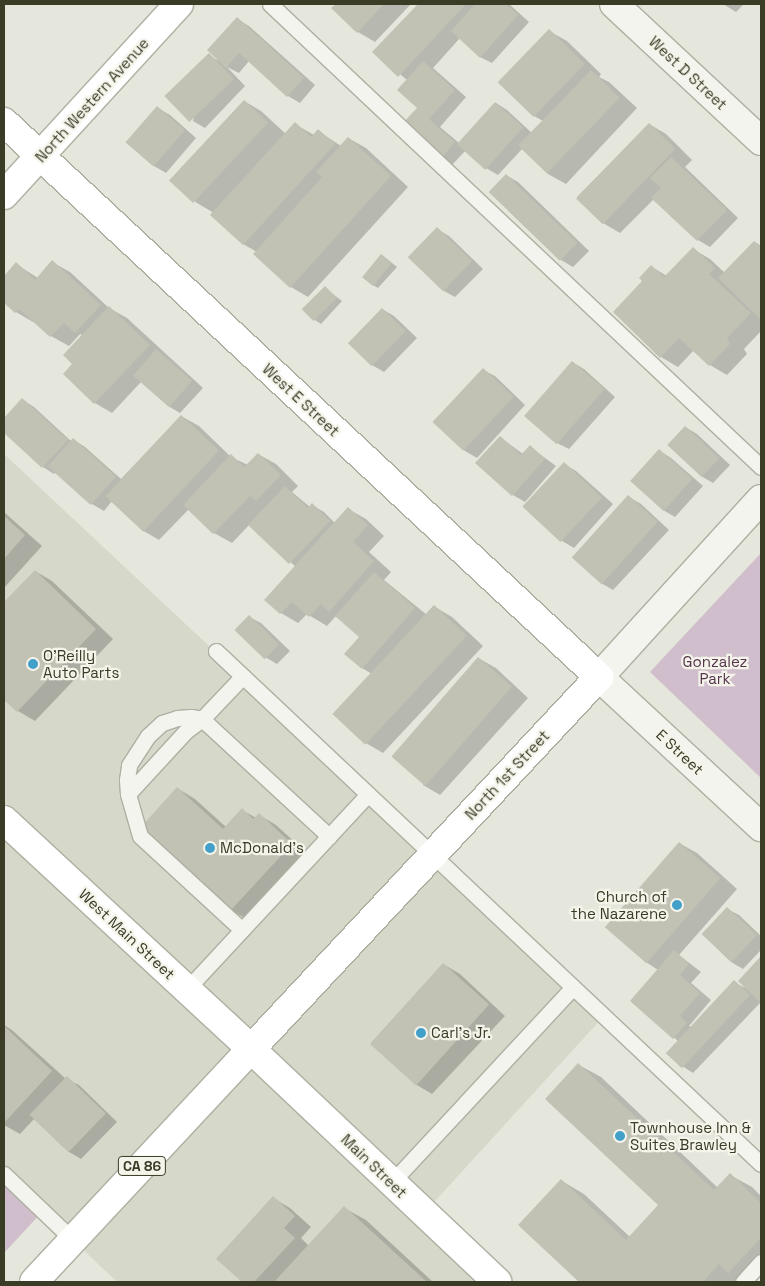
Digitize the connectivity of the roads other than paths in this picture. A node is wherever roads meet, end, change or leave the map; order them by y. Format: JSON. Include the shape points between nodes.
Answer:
{"nodes":[{"id":1,"x":179,"y":4,"type":"edge"},
{"id":2,"x":270,"y":4,"type":"edge"},
{"id":3,"x":614,"y":4,"type":"edge"},
{"id":4,"x":4,"y":122,"type":"edge"},
{"id":5,"x":761,"y":141,"type":"edge"},
{"id":6,"x":40,"y":156,"type":"junction"},
{"id":7,"x":4,"y":195,"type":"edge"},
{"id":8,"x":761,"y":467,"type":"edge"},
{"id":9,"x":761,"y":500,"type":"edge"},
{"id":10,"x":216,"y":651,"type":"dead end"},
{"id":11,"x":243,"y":676,"type":"junction"},
{"id":12,"x":599,"y":677,"type":"junction"},
{"id":13,"x":202,"y":719,"type":"junction"},
{"id":14,"x":128,"y":794,"type":"junction"},
{"id":15,"x":368,"y":794,"type":"junction"},
{"id":16,"x":4,"y":820,"type":"edge"},
{"id":17,"x":761,"y":827,"type":"edge"},
{"id":18,"x":328,"y":836,"type":"junction"},
{"id":19,"x":433,"y":854,"type":"junction"},
{"id":20,"x":241,"y":930,"type":"junction"},
{"id":21,"x":573,"y":987,"type":"junction"},
{"id":22,"x":187,"y":989,"type":"junction"},
{"id":23,"x":251,"y":1049,"type":"junction"},
{"id":24,"x":761,"y":1164,"type":"edge"},
{"id":25,"x":4,"y":1174,"type":"edge"},
{"id":26,"x":391,"y":1182,"type":"junction"},
{"id":27,"x":73,"y":1240,"type":"junction"},
{"id":28,"x":761,"y":1262,"type":"edge"},
{"id":29,"x":34,"y":1282,"type":"edge"},
{"id":30,"x":497,"y":1282,"type":"edge"},
{"id":31,"x":743,"y":1282,"type":"edge"}],
"edges":[{"from":1,"to":6,"type":"main road","name":"North Western Avenue"},
{"from":2,"to":8,"type":"lane"},
{"from":3,"to":5,"type":"street","name":"West D Street"},
{"from":4,"to":6,"type":"main road","name":"West E Street"},
{"from":6,"to":7,"type":"main road","name":"North Western Avenue"},
{"from":6,"to":12,"type":"main road","name":"West E Street"},
{"from":9,"to":12,"type":"street","name":"North 1st Street"},
{"from":10,"to":11,"type":"lane"},
{"from":11,"to":13,"type":"lane"},
{"from":11,"to":15,"type":"lane"},
{"from":12,"to":17,"type":"street","name":"E Street"},
{"from":12,"to":19,"type":"main road","name":"North 1st Street"},
{"from":13,"to":14,"type":"lane","via":[[186,731]]},
{"from":13,"to":14,"type":"lane","via":[[191,716],[177,718],[162,723],[148,736],[128,765]]},
{"from":13,"to":18,"type":"lane"},
{"from":14,"to":20,"type":"lane","via":[[140,836]]},
{"from":15,"to":18,"type":"lane"},
{"from":15,"to":19,"type":"lane"},
{"from":16,"to":22,"type":"main road","name":"West Main Street"},
{"from":18,"to":20,"type":"lane"},
{"from":19,"to":21,"type":"lane"},
{"from":19,"to":23,"type":"main road","name":"North 1st Street"},
{"from":20,"to":22,"type":"lane"},
{"from":21,"to":24,"type":"lane"},
{"from":21,"to":26,"type":"lane"},
{"from":22,"to":23,"type":"main road","name":"West Main Street"},
{"from":23,"to":26,"type":"main road","name":"Main Street"},
{"from":23,"to":27,"type":"main road","number":"CA 86"},
{"from":25,"to":27,"type":"lane"},
{"from":26,"to":30,"type":"main road","name":"Main Street"},
{"from":27,"to":29,"type":"main road","number":"CA 86"},
{"from":28,"to":31,"type":"lane"}]}
